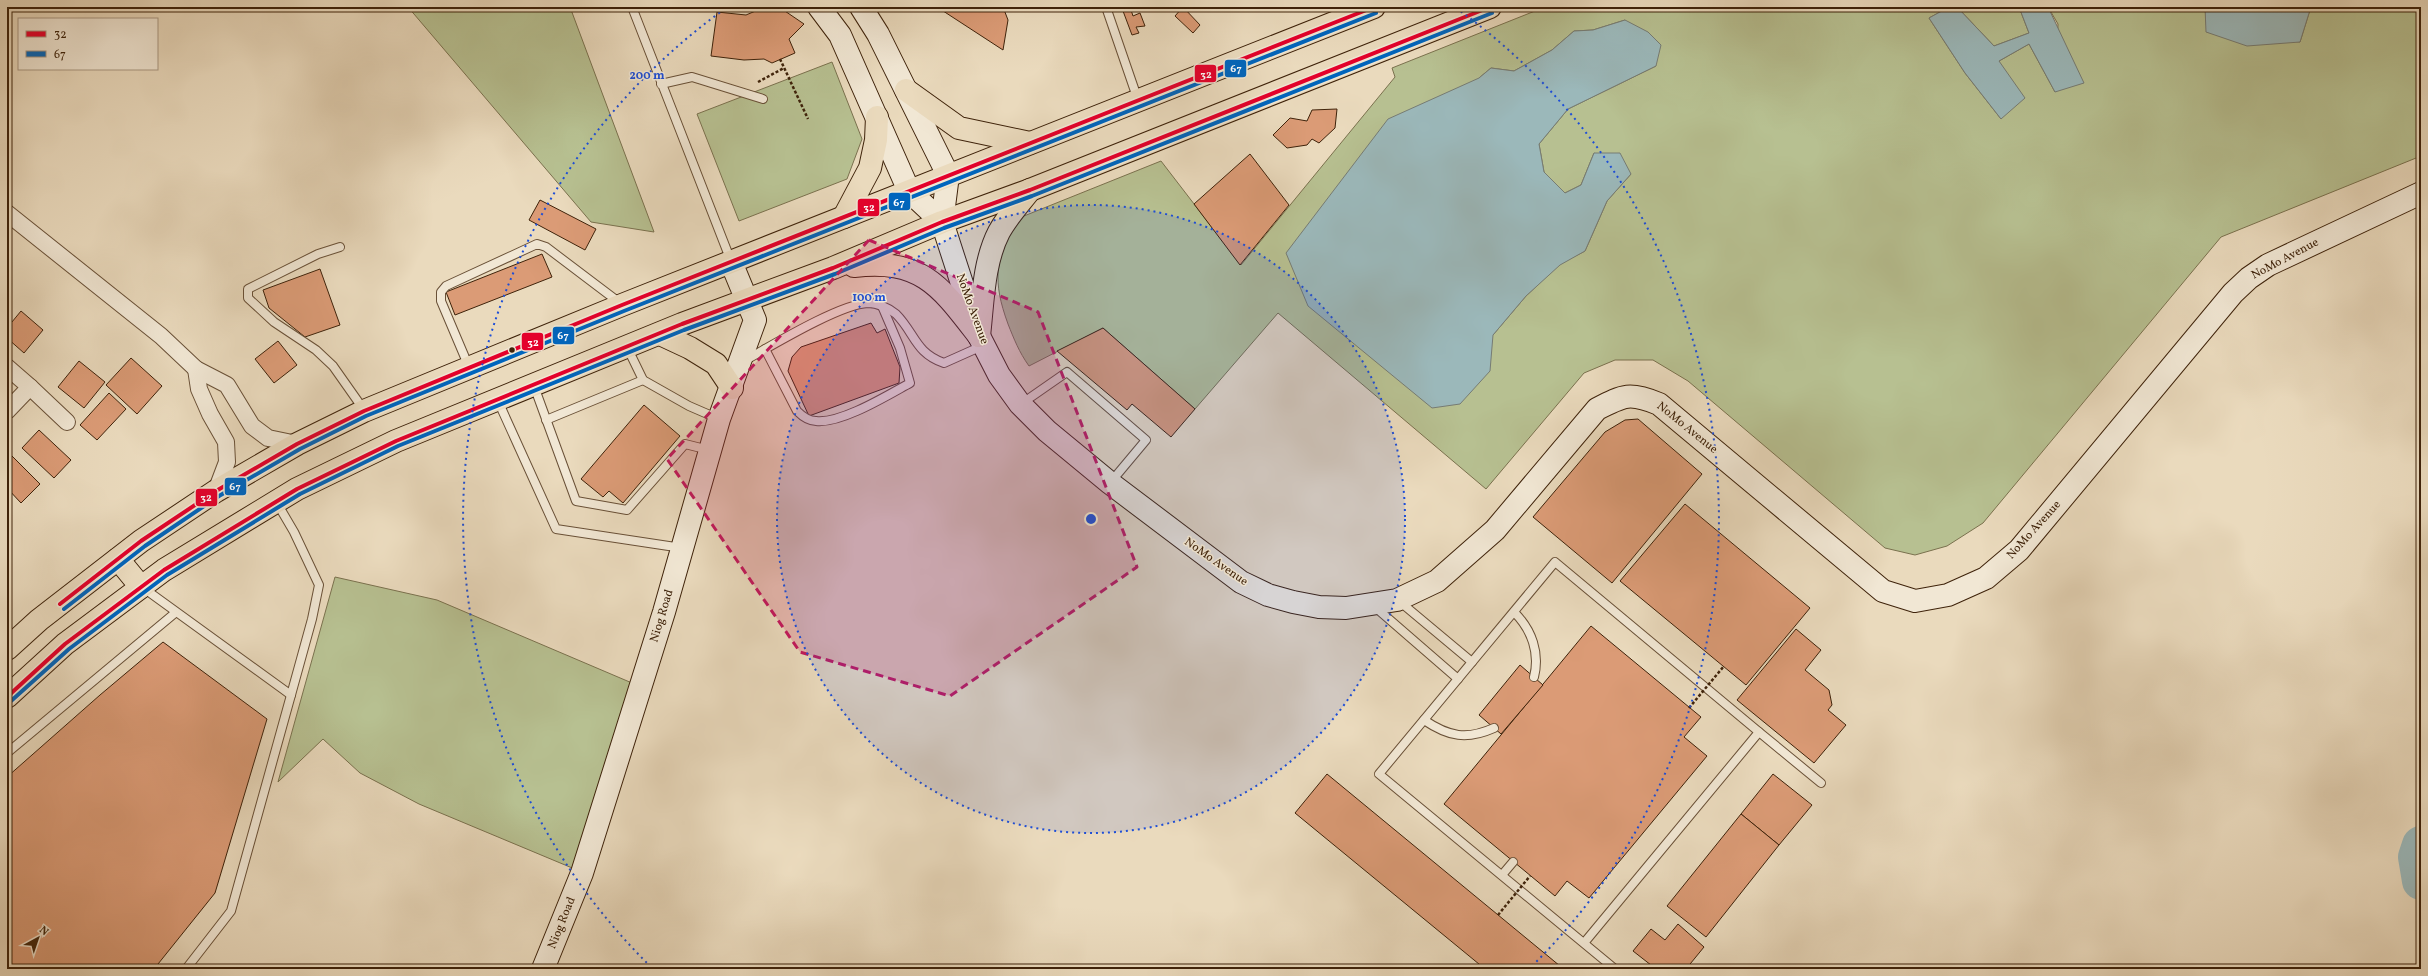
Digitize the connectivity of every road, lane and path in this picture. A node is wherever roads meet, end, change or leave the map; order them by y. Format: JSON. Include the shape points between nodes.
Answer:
{"nodes":[{"id":1,"x":632,"y":7,"type":"edge"},
{"id":2,"x":819,"y":7,"type":"edge"},
{"id":3,"x":851,"y":7,"type":"edge"},
{"id":4,"x":862,"y":7,"type":"edge"},
{"id":5,"x":1106,"y":7,"type":"edge"},
{"id":6,"x":1374,"y":7,"type":"edge"},
{"id":7,"x":1490,"y":7,"type":"edge"},
{"id":8,"x":840,"y":35,"type":"junction"},
{"id":9,"x":780,"y":60,"type":"dead end"},
{"id":10,"x":784,"y":68,"type":"junction"},
{"id":11,"x":661,"y":84,"type":"junction"},
{"id":12,"x":906,"y":90,"type":"junction"},
{"id":13,"x":740,"y":92,"type":"junction"},
{"id":14,"x":763,"y":99,"type":"dead end"},
{"id":15,"x":1138,"y":101,"type":"junction"},
{"id":16,"x":877,"y":118,"type":"junction"},
{"id":17,"x":808,"y":119,"type":"dead end"},
{"id":18,"x":1030,"y":143,"type":"junction"},
{"id":19,"x":948,"y":175,"type":"junction"},
{"id":20,"x":1030,"y":190,"type":"junction"},
{"id":21,"x":909,"y":191,"type":"junction"},
{"id":22,"x":2421,"y":193,"type":"edge"},
{"id":23,"x":7,"y":214,"type":"edge"},
{"id":24,"x":844,"y":217,"type":"junction"},
{"id":25,"x":942,"y":222,"type":"junction"},
{"id":26,"x":340,"y":247,"type":"dead end"},
{"id":27,"x":731,"y":262,"type":"junction"},
{"id":28,"x":833,"y":268,"type":"junction"},
{"id":29,"x":747,"y":299,"type":"junction"},
{"id":30,"x":622,"y":305,"type":"junction"},
{"id":31,"x":882,"y":306,"type":"junction"},
{"id":32,"x":660,"y":334,"type":"junction"},
{"id":33,"x":981,"y":341,"type":"junction"},
{"id":34,"x":626,"y":346,"type":"junction"},
{"id":35,"x":765,"y":349,"type":"junction"},
{"id":36,"x":740,"y":363,"type":"junction"},
{"id":37,"x":469,"y":366,"type":"junction"},
{"id":38,"x":7,"y":367,"type":"edge"},
{"id":39,"x":196,"y":369,"type":"junction"},
{"id":40,"x":643,"y":380,"type":"junction"},
{"id":41,"x":533,"y":384,"type":"junction"},
{"id":42,"x":30,"y":387,"type":"junction"},
{"id":43,"x":732,"y":388,"type":"junction"},
{"id":44,"x":497,"y":398,"type":"junction"},
{"id":45,"x":1020,"y":404,"type":"junction"},
{"id":46,"x":7,"y":410,"type":"edge"},
{"id":47,"x":364,"y":411,"type":"junction"},
{"id":48,"x":720,"y":419,"type":"junction"},
{"id":49,"x":546,"y":420,"type":"junction"},
{"id":50,"x":67,"y":422,"type":"dead end"},
{"id":51,"x":297,"y":444,"type":"junction"},
{"id":52,"x":710,"y":451,"type":"junction"},
{"id":53,"x":1110,"y":484,"type":"junction"},
{"id":54,"x":216,"y":491,"type":"junction"},
{"id":55,"x":276,"y":501,"type":"junction"},
{"id":56,"x":682,"y":548,"type":"junction"},
{"id":57,"x":118,"y":559,"type":"junction"},
{"id":58,"x":141,"y":587,"type":"junction"},
{"id":59,"x":1397,"y":600,"type":"junction"},
{"id":60,"x":1373,"y":605,"type":"junction"},
{"id":61,"x":1514,"y":612,"type":"junction"},
{"id":62,"x":175,"y":613,"type":"junction"},
{"id":63,"x":7,"y":649,"type":"edge"},
{"id":64,"x":1472,"y":662,"type":"junction"},
{"id":65,"x":1724,"y":666,"type":"dead end"},
{"id":66,"x":1534,"y":677,"type":"dead end"},
{"id":67,"x":1458,"y":679,"type":"junction"},
{"id":68,"x":291,"y":695,"type":"junction"},
{"id":69,"x":7,"y":697,"type":"edge"},
{"id":70,"x":1689,"y":708,"type":"dead end"},
{"id":71,"x":1424,"y":720,"type":"junction"},
{"id":72,"x":1494,"y":728,"type":"dead end"},
{"id":73,"x":1760,"y":732,"type":"junction"},
{"id":74,"x":7,"y":753,"type":"edge"},
{"id":75,"x":1821,"y":783,"type":"dead end"},
{"id":76,"x":1513,"y":862,"type":"dead end"},
{"id":77,"x":1502,"y":875,"type":"junction"},
{"id":78,"x":1530,"y":876,"type":"dead end"},
{"id":79,"x":1498,"y":915,"type":"dead end"},
{"id":80,"x":1584,"y":943,"type":"junction"},
{"id":81,"x":186,"y":969,"type":"edge"},
{"id":82,"x":543,"y":969,"type":"edge"},
{"id":83,"x":1614,"y":969,"type":"edge"}],
"edges":[{"from":1,"to":11,"type":"lane"},
{"from":2,"to":8,"type":"street","name":"NoMo Avenue"},
{"from":3,"to":8,"type":"street"},
{"from":4,"to":12,"type":"street"},
{"from":5,"to":15,"type":"lane"},
{"from":6,"to":15,"type":"main road"},
{"from":7,"to":20,"type":"main road"},
{"from":8,"to":16,"type":"street","name":"NoMo Avenue"},
{"from":9,"to":10,"type":"path"},
{"from":10,"to":13,"type":"path"},
{"from":10,"to":17,"type":"path"},
{"from":11,"to":13,"type":"lane","via":[[692,77]]},
{"from":11,"to":27,"type":"lane"},
{"from":12,"to":18,"type":"main road","via":[[959,128]]},
{"from":12,"to":19,"type":"street"},
{"from":13,"to":14,"type":"lane"},
{"from":15,"to":18,"type":"main road"},
{"from":16,"to":21,"type":"street","name":"NoMo Avenue"},
{"from":16,"to":24,"type":"main road","via":[[876,140],[870,168]]},
{"from":18,"to":19,"type":"main road"},
{"from":19,"to":21,"type":"main road"},
{"from":19,"to":25,"type":"street","name":"NoMo Avenue"},
{"from":20,"to":25,"type":"main road"},
{"from":20,"to":33,"type":"main road","via":[[1000,231],[992,248],[986,273]]},
{"from":21,"to":24,"type":"main road"},
{"from":21,"to":25,"type":"street","name":"NoMo Avenue"},
{"from":22,"to":59,"type":"street","name":"NoMo Avenue","via":[[2268,266],[2249,278],[2233,293],[2019,550],[1986,578],[1948,595],[1914,601],[1883,591],[1659,404],[1641,396],[1620,397],[1597,409],[1486,539],[1437,581]]},
{"from":23,"to":39,"type":"street","via":[[162,336]]},
{"from":24,"to":27,"type":"main road"},
{"from":25,"to":28,"type":"main road"},
{"from":25,"to":33,"type":"street","name":"NoMo Avenue"},
{"from":26,"to":47,"type":"lane","via":[[318,254],[248,289],[248,298],[274,322],[316,350],[333,366]]},
{"from":27,"to":29,"type":"street","name":"Niog Road"},
{"from":27,"to":30,"type":"main road"},
{"from":28,"to":29,"type":"main road"},
{"from":28,"to":33,"type":"main road","via":[[880,263],[903,267],[944,292]]},
{"from":29,"to":32,"type":"main road"},
{"from":29,"to":36,"type":"street","name":"Niog Road","via":[[755,320]]},
{"from":30,"to":37,"type":"main road"},
{"from":30,"to":37,"type":"lane","via":[[546,247],[537,244],[446,286],[441,292],[441,301]]},
{"from":31,"to":33,"type":"lane","via":[[896,314],[922,351],[934,360],[944,363]]},
{"from":31,"to":35,"type":"lane","via":[[870,303],[824,318]]},
{"from":31,"to":35,"type":"lane","via":[[900,348],[910,383],[833,420],[814,421],[797,411]]},
{"from":32,"to":34,"type":"main road"},
{"from":32,"to":43,"type":"main road","via":[[716,364]]},
{"from":33,"to":45,"type":"street","name":"NoMo Avenue","via":[[999,375]]},
{"from":34,"to":40,"type":"lane"},
{"from":34,"to":41,"type":"main road"},
{"from":35,"to":36,"type":"lane"},
{"from":36,"to":43,"type":"street","name":"Niog Road"},
{"from":37,"to":47,"type":"main road"},
{"from":38,"to":42,"type":"street"},
{"from":39,"to":51,"type":"street","via":[[227,385],[252,426],[268,438]]},
{"from":39,"to":54,"type":"street","via":[[199,388],[226,442],[227,462]]},
{"from":40,"to":48,"type":"lane","via":[[689,406]]},
{"from":40,"to":49,"type":"lane"},
{"from":41,"to":44,"type":"main road"},
{"from":41,"to":49,"type":"lane"},
{"from":42,"to":46,"type":"street"},
{"from":42,"to":50,"type":"street"},
{"from":43,"to":48,"type":"street","name":"Niog Road"},
{"from":44,"to":55,"type":"main road","via":[[396,441]]},
{"from":44,"to":56,"type":"lane","via":[[556,529]]},
{"from":45,"to":53,"type":"street","name":"NoMo Avenue"},
{"from":45,"to":53,"type":"lane","via":[[1066,372],[1146,440]]},
{"from":47,"to":51,"type":"main road"},
{"from":48,"to":52,"type":"street","name":"Niog Road"},
{"from":49,"to":52,"type":"lane","via":[[576,501],[627,510],[685,444]]},
{"from":51,"to":54,"type":"main road"},
{"from":52,"to":56,"type":"street","name":"Niog Road"},
{"from":53,"to":60,"type":"street","name":"NoMo Avenue","via":[[1212,562],[1241,582],[1268,595],[1319,607]]},
{"from":54,"to":57,"type":"main road"},
{"from":55,"to":58,"type":"main road"},
{"from":55,"to":68,"type":"lane","via":[[319,585]]},
{"from":56,"to":82,"type":"street","name":"Niog Road","via":[[582,873]]},
{"from":57,"to":58,"type":"main road"},
{"from":57,"to":63,"type":"main road","via":[[39,620]]},
{"from":58,"to":62,"type":"lane"},
{"from":58,"to":69,"type":"main road","via":[[65,644]]},
{"from":59,"to":60,"type":"street","name":"NoMo Avenue"},
{"from":59,"to":64,"type":"lane"},
{"from":60,"to":67,"type":"lane"},
{"from":61,"to":64,"type":"lane"},
{"from":61,"to":66,"type":"lane","via":[[1533,640],[1538,664]]},
{"from":61,"to":73,"type":"lane","via":[[1555,562]]},
{"from":62,"to":68,"type":"lane"},
{"from":62,"to":74,"type":"lane"},
{"from":64,"to":67,"type":"lane"},
{"from":65,"to":70,"type":"path","bridge":true},
{"from":67,"to":71,"type":"lane"},
{"from":68,"to":81,"type":"lane","via":[[231,911]]},
{"from":71,"to":72,"type":"lane","via":[[1454,736],[1479,735]]},
{"from":71,"to":77,"type":"lane","via":[[1379,774]]},
{"from":73,"to":75,"type":"lane"},
{"from":73,"to":80,"type":"lane"},
{"from":76,"to":77,"type":"lane"},
{"from":77,"to":80,"type":"lane"},
{"from":78,"to":79,"type":"path","bridge":true},
{"from":80,"to":83,"type":"lane"}]}
